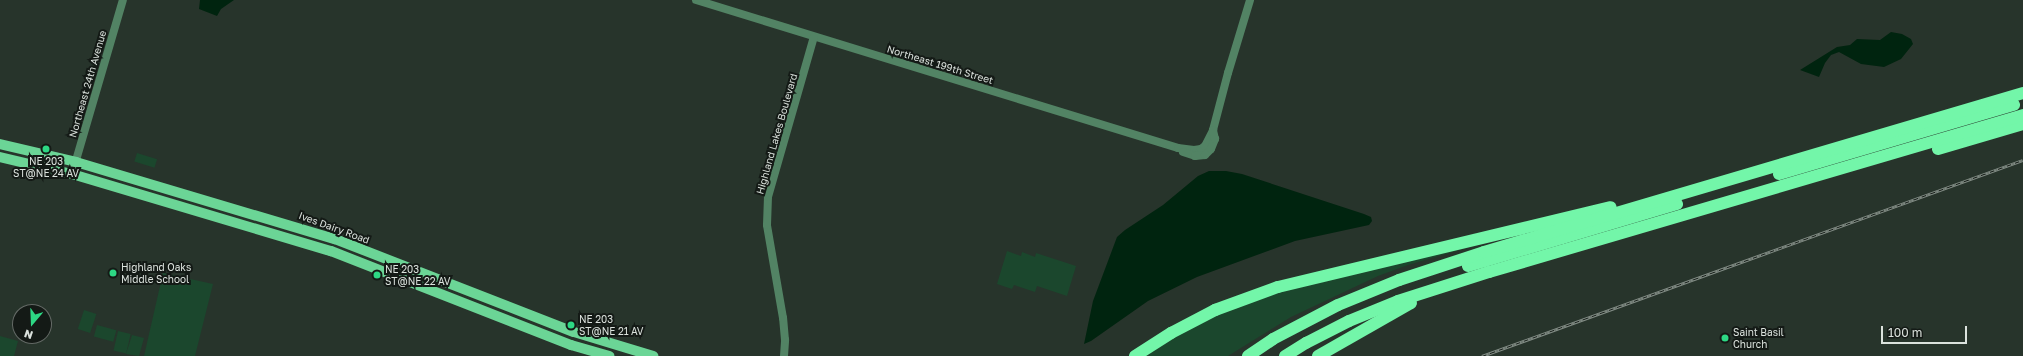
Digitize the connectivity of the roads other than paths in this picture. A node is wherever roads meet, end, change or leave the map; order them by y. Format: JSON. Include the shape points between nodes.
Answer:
{"nodes":[{"id":1,"x":123,"y":0,"type":"edge"},
{"id":2,"x":696,"y":0,"type":"edge"},
{"id":3,"x":1250,"y":0,"type":"edge"},
{"id":4,"x":814,"y":37,"type":"junction"},
{"id":5,"x":2023,"y":93,"type":"edge"},
{"id":6,"x":2023,"y":102,"type":"edge"},
{"id":7,"x":2023,"y":115,"type":"edge"},
{"id":8,"x":2023,"y":124,"type":"edge"},
{"id":9,"x":0,"y":144,"type":"edge"},
{"id":10,"x":0,"y":157,"type":"edge"},
{"id":11,"x":76,"y":162,"type":"junction"},
{"id":12,"x":72,"y":174,"type":"junction"},
{"id":13,"x":1677,"y":196,"type":"junction"},
{"id":14,"x":1411,"y":303,"type":"junction"},
{"id":15,"x":609,"y":356,"type":"edge"},
{"id":16,"x":654,"y":356,"type":"edge"},
{"id":17,"x":784,"y":356,"type":"edge"},
{"id":18,"x":1134,"y":356,"type":"edge"},
{"id":19,"x":1248,"y":356,"type":"edge"},
{"id":20,"x":1260,"y":356,"type":"edge"},
{"id":21,"x":1285,"y":356,"type":"edge"},
{"id":22,"x":1296,"y":356,"type":"edge"},
{"id":23,"x":1318,"y":356,"type":"edge"}],
"edges":[{"from":1,"to":11,"type":"street","name":"Northeast 24th Avenue"},
{"from":2,"to":4,"type":"street","name":"Northeast 199th Street"},
{"from":3,"to":4,"type":"street","name":"Northeast 199th Street","via":[[1213,130],[1202,150],[1178,148]]},
{"from":4,"to":17,"type":"street","name":"Highland Lakes Boulevard","via":[[768,197],[767,225],[784,318]]},
{"from":5,"to":13,"type":"highway"},
{"from":6,"to":20,"type":"highway","via":[[1421,279],[1378,295],[1317,323]]},
{"from":7,"to":21,"type":"highway","via":[[1398,301],[1342,325]]},
{"from":8,"to":14,"type":"highway","via":[[1741,204]]},
{"from":9,"to":11,"type":"main road","name":"Ives Dairy Road"},
{"from":10,"to":12,"type":"main road"},
{"from":11,"to":12,"type":"street","name":"Northeast 24th Avenue"},
{"from":11,"to":16,"type":"main road","name":"Ives Dairy Road","via":[[335,239],[574,332]]},
{"from":12,"to":15,"type":"main road","via":[[330,251],[571,344]]},
{"from":13,"to":18,"type":"highway","via":[[1647,197],[1278,287],[1215,310]]},
{"from":13,"to":19,"type":"highway","via":[[1484,252],[1399,280],[1338,305],[1273,339]]},
{"from":14,"to":22,"type":"highway","via":[[1352,327]]},
{"from":14,"to":23,"type":"highway"}]}
